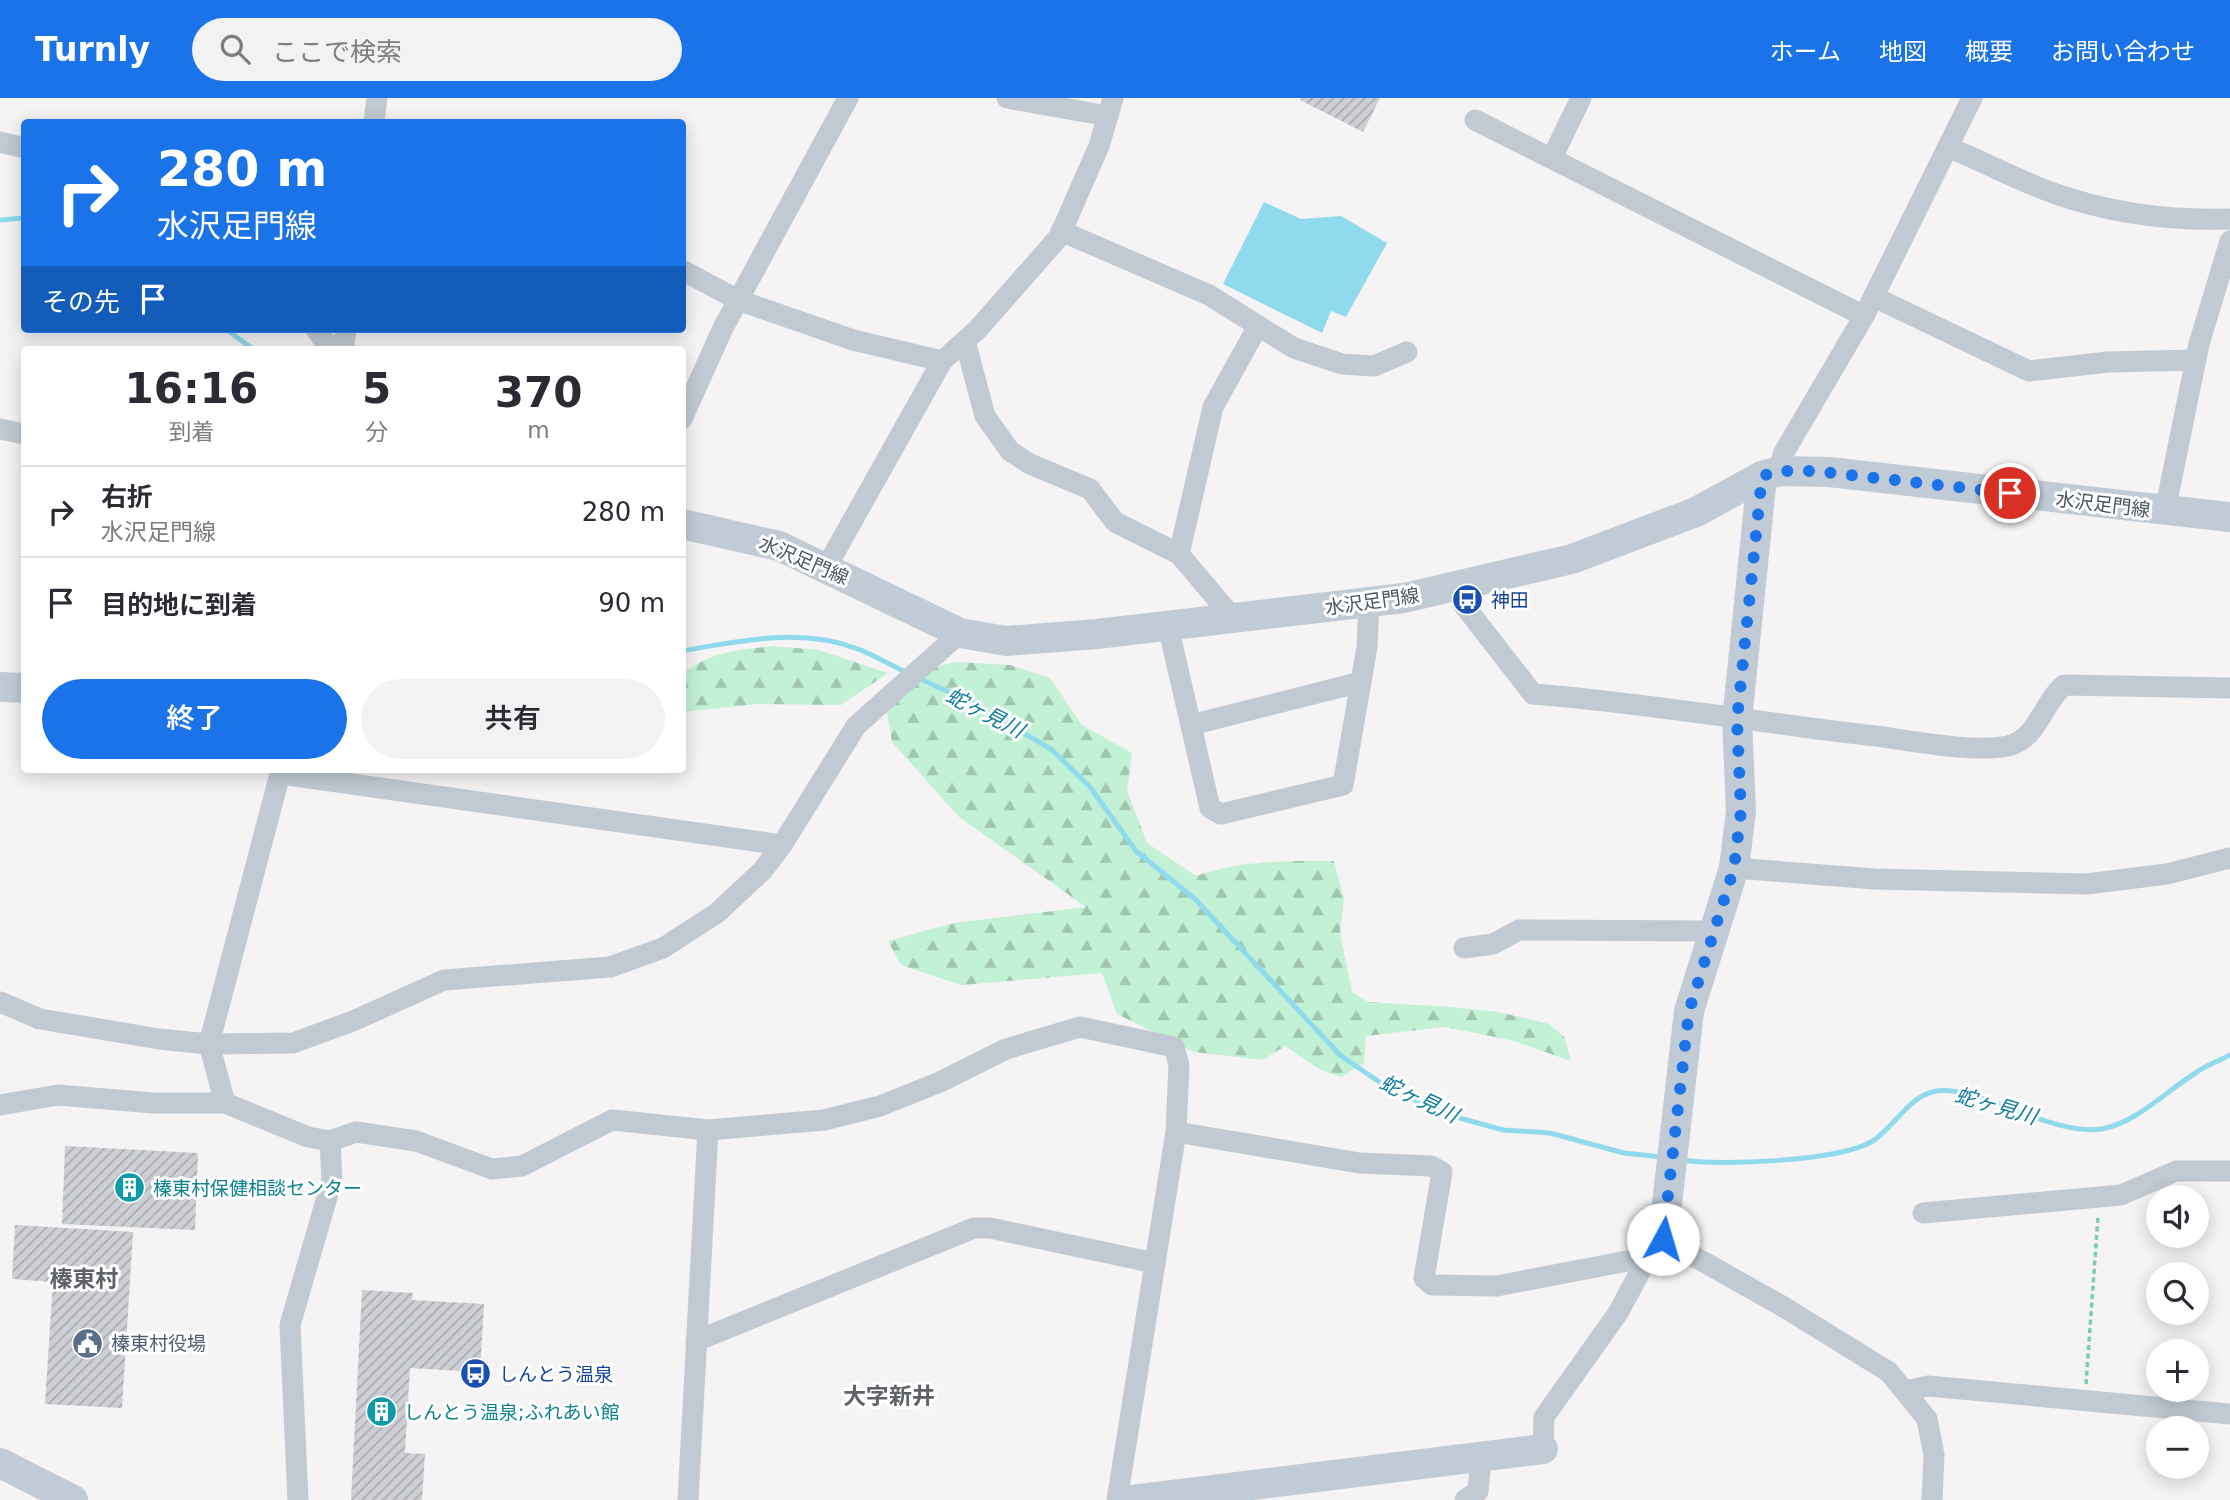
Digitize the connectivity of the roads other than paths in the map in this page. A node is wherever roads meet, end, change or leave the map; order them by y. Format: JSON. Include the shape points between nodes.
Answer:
{"nodes":[{"id":1,"x":377,"y":98,"type":"edge"},
{"id":2,"x":848,"y":98,"type":"edge"},
{"id":3,"x":1007,"y":98,"type":"edge"},
{"id":4,"x":1581,"y":98,"type":"edge"},
{"id":5,"x":1972,"y":98,"type":"edge"},
{"id":6,"x":1111,"y":107,"type":"edge"},
{"id":7,"x":374,"y":119,"type":"edge"},
{"id":8,"x":1475,"y":120,"type":"dead end"},
{"id":9,"x":0,"y":142,"type":"edge"},
{"id":10,"x":21,"y":147,"type":"edge"},
{"id":11,"x":1948,"y":147,"type":"junction"},
{"id":12,"x":1552,"y":158,"type":"junction"},
{"id":13,"x":2230,"y":219,"type":"edge"},
{"id":14,"x":1061,"y":231,"type":"junction"},
{"id":15,"x":2230,"y":241,"type":"edge"},
{"id":16,"x":686,"y":272,"type":"edge"},
{"id":17,"x":1874,"y":297,"type":"junction"},
{"id":18,"x":738,"y":300,"type":"junction"},
{"id":19,"x":1864,"y":316,"type":"junction"},
{"id":20,"x":1258,"y":326,"type":"junction"},
{"id":21,"x":319,"y":333,"type":"edge"},
{"id":22,"x":965,"y":341,"type":"junction"},
{"id":23,"x":333,"y":346,"type":"edge"},
{"id":24,"x":1407,"y":352,"type":"dead end"},
{"id":25,"x":2196,"y":360,"type":"junction"},
{"id":26,"x":942,"y":362,"type":"junction"},
{"id":27,"x":686,"y":410,"type":"edge"},
{"id":28,"x":0,"y":429,"type":"edge"},
{"id":29,"x":21,"y":433,"type":"edge"},
{"id":30,"x":1771,"y":474,"type":"junction"},
{"id":31,"x":2165,"y":511,"type":"junction"},
{"id":32,"x":2230,"y":517,"type":"edge"},
{"id":33,"x":686,"y":525,"type":"edge"},
{"id":34,"x":1179,"y":554,"type":"junction"},
{"id":35,"x":827,"y":566,"type":"junction"},
{"id":36,"x":1369,"y":602,"type":"junction"},
{"id":37,"x":1463,"y":604,"type":"dead end"},
{"id":38,"x":1233,"y":618,"type":"junction"},
{"id":39,"x":1167,"y":626,"type":"junction"},
{"id":40,"x":960,"y":633,"type":"junction"},
{"id":41,"x":1361,"y":682,"type":"junction"},
{"id":42,"x":0,"y":687,"type":"edge"},
{"id":43,"x":21,"y":688,"type":"edge"},
{"id":44,"x":2230,"y":688,"type":"edge"},
{"id":45,"x":1737,"y":720,"type":"junction"},
{"id":46,"x":1191,"y":725,"type":"junction"},
{"id":47,"x":281,"y":773,"type":"edge"},
{"id":48,"x":288,"y":773,"type":"edge"},
{"id":49,"x":782,"y":845,"type":"junction"},
{"id":50,"x":2230,"y":858,"type":"edge"},
{"id":51,"x":1734,"y":868,"type":"junction"},
{"id":52,"x":1714,"y":931,"type":"junction"},
{"id":53,"x":1464,"y":948,"type":"dead end"},
{"id":54,"x":0,"y":1002,"type":"edge"},
{"id":55,"x":209,"y":1044,"type":"junction"},
{"id":56,"x":225,"y":1103,"type":"junction"},
{"id":57,"x":0,"y":1105,"type":"edge"},
{"id":58,"x":708,"y":1130,"type":"junction"},
{"id":59,"x":1176,"y":1132,"type":"junction"},
{"id":60,"x":330,"y":1141,"type":"junction"},
{"id":61,"x":2230,"y":1171,"type":"edge"},
{"id":62,"x":1923,"y":1213,"type":"dead end"},
{"id":63,"x":1655,"y":1248,"type":"junction"},
{"id":64,"x":1155,"y":1263,"type":"junction"},
{"id":65,"x":696,"y":1340,"type":"junction"},
{"id":66,"x":1905,"y":1391,"type":"junction"},
{"id":67,"x":2230,"y":1414,"type":"edge"},
{"id":68,"x":1543,"y":1449,"type":"joint"},
{"id":69,"x":1481,"y":1457,"type":"junction"},
{"id":70,"x":0,"y":1463,"type":"edge"},
{"id":71,"x":1278,"y":1491,"type":"edge"},
{"id":72,"x":73,"y":1500,"type":"edge"},
{"id":73,"x":298,"y":1500,"type":"edge"},
{"id":74,"x":688,"y":1500,"type":"edge"},
{"id":75,"x":1117,"y":1500,"type":"edge"},
{"id":76,"x":1132,"y":1500,"type":"edge"},
{"id":77,"x":1465,"y":1500,"type":"edge"},
{"id":78,"x":1932,"y":1500,"type":"edge"}],
"edges":[{"from":1,"to":7,"type":"street"},
{"from":2,"to":18,"type":"street"},
{"from":3,"to":6,"type":"street"},
{"from":4,"to":12,"type":"street"},
{"from":5,"to":11,"type":"street"},
{"from":6,"to":14,"type":"street"},
{"from":8,"to":12,"type":"street"},
{"from":9,"to":10,"type":"street"},
{"from":11,"to":13,"type":"street","via":[[2056,194],[2125,212]]},
{"from":11,"to":17,"type":"street"},
{"from":12,"to":19,"type":"street"},
{"from":14,"to":20,"type":"street","via":[[1209,295]]},
{"from":14,"to":22,"type":"street"},
{"from":15,"to":25,"type":"street"},
{"from":16,"to":18,"type":"street"},
{"from":17,"to":19,"type":"street"},
{"from":17,"to":25,"type":"street","via":[[2029,371],[2108,362]]},
{"from":18,"to":26,"type":"street","via":[[853,341]]},
{"from":18,"to":27,"type":"street"},
{"from":19,"to":30,"type":"street"},
{"from":20,"to":24,"type":"street","via":[[1294,348],[1342,364],[1374,366]]},
{"from":20,"to":34,"type":"street","via":[[1213,407]]},
{"from":21,"to":23,"type":"street"},
{"from":22,"to":26,"type":"street"},
{"from":22,"to":34,"type":"street","via":[[985,416],[1010,451],[1090,489],[1115,522]]},
{"from":25,"to":31,"type":"street"},
{"from":26,"to":35,"type":"street"},
{"from":28,"to":29,"type":"street"},
{"from":30,"to":31,"type":"main road","name":"水沢足門線","via":[[1829,472]]},
{"from":30,"to":36,"type":"main road","name":"水沢足門線","via":[[1696,512],[1572,559]]},
{"from":30,"to":45,"type":"main road"},
{"from":31,"to":32,"type":"main road","name":"水沢足門線"},
{"from":33,"to":35,"type":"main road","name":"水沢足門線","via":[[779,546]]},
{"from":34,"to":38,"type":"street"},
{"from":35,"to":40,"type":"main road","name":"水沢足門線"},
{"from":36,"to":38,"type":"main road","name":"水沢足門線"},
{"from":36,"to":41,"type":"street"},
{"from":37,"to":45,"type":"street","via":[[1533,694],[1636,702]]},
{"from":38,"to":39,"type":"main road","name":"水沢足門線"},
{"from":39,"to":40,"type":"main road","name":"水沢足門線","via":[[1006,641]]},
{"from":39,"to":46,"type":"street"},
{"from":40,"to":49,"type":"street","via":[[856,726]]},
{"from":41,"to":46,"type":"street"},
{"from":41,"to":46,"type":"street","via":[[1343,785],[1221,814],[1210,808]]},
{"from":42,"to":43,"type":"main road"},
{"from":44,"to":45,"type":"street","via":[[2064,685],[2053,693],[2032,731],[2008,746],[1957,746]]},
{"from":45,"to":51,"type":"main road","via":[[1741,811]]},
{"from":47,"to":55,"type":"street"},
{"from":48,"to":49,"type":"street"},
{"from":49,"to":55,"type":"street","via":[[762,871],[716,912],[663,948],[610,967],[444,980],[293,1043]]},
{"from":50,"to":51,"type":"street","via":[[2167,874],[2087,884],[1875,879]]},
{"from":51,"to":52,"type":"main road"},
{"from":52,"to":53,"type":"street","via":[[1519,930],[1493,944]]},
{"from":52,"to":63,"type":"main road","via":[[1689,1011]]},
{"from":54,"to":55,"type":"street","via":[[40,1019]]},
{"from":55,"to":56,"type":"street"},
{"from":56,"to":57,"type":"street","via":[[58,1096]]},
{"from":56,"to":60,"type":"street","via":[[308,1137]]},
{"from":58,"to":59,"type":"street","via":[[824,1120],[880,1106],[1006,1049],[1080,1027],[1174,1047],[1179,1065]]},
{"from":58,"to":60,"type":"street","via":[[612,1120],[522,1166],[492,1169],[416,1141],[356,1132]]},
{"from":58,"to":65,"type":"street"},
{"from":59,"to":63,"type":"street","via":[[1359,1163],[1430,1166],[1442,1172],[1424,1278],[1432,1285],[1497,1286]]},
{"from":59,"to":64,"type":"street"},
{"from":60,"to":73,"type":"street","via":[[332,1180],[290,1325]]},
{"from":61,"to":62,"type":"street","via":[[2176,1171],[2121,1195]]},
{"from":63,"to":66,"type":"street","via":[[1782,1306],[1889,1372]]},
{"from":63,"to":68,"type":"street","via":[[1618,1312],[1544,1417]]},
{"from":64,"to":65,"type":"street","via":[[974,1228]]},
{"from":64,"to":75,"type":"street"},
{"from":65,"to":74,"type":"street"},
{"from":66,"to":67,"type":"street","via":[[1928,1386]]},
{"from":66,"to":78,"type":"street","via":[[1927,1419],[1934,1455]]},
{"from":68,"to":69,"type":"main road"},
{"from":69,"to":71,"type":"main road"},
{"from":69,"to":77,"type":"street","via":[[1478,1491]]},
{"from":70,"to":72,"type":"main road"},
{"from":71,"to":76,"type":"main road"}]}
